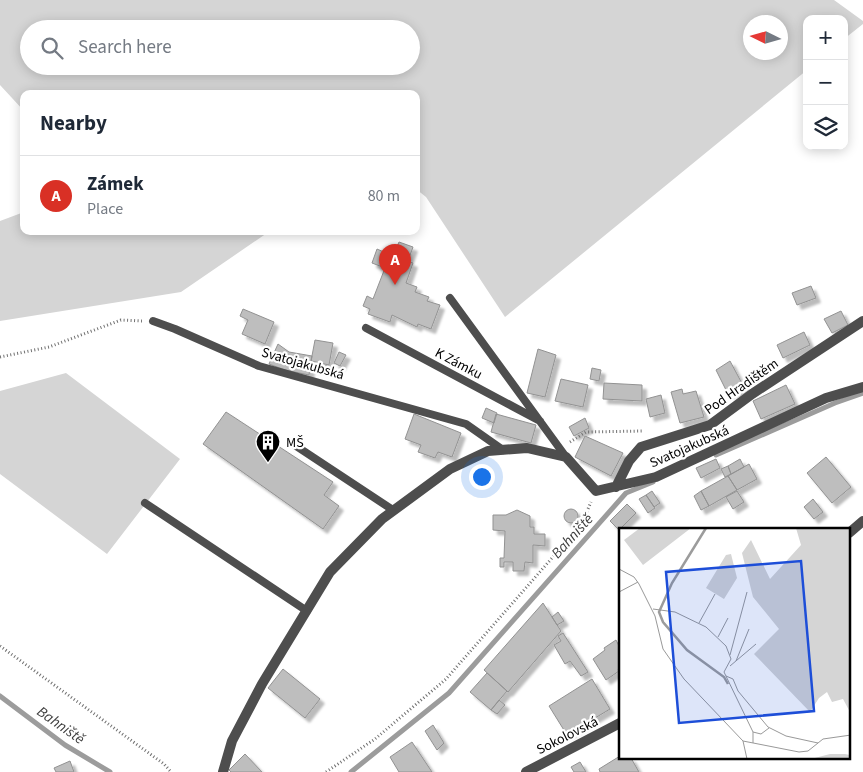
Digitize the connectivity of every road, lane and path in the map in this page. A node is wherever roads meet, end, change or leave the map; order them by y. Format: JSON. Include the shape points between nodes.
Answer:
{"nodes":[{"id":1,"x":450,"y":298,"type":"dead end"},
{"id":2,"x":152,"y":321,"type":"joint"},
{"id":3,"x":863,"y":321,"type":"edge"},
{"id":4,"x":366,"y":328,"type":"dead end"},
{"id":5,"x":0,"y":357,"type":"edge"},
{"id":6,"x":863,"y":386,"type":"edge"},
{"id":7,"x":540,"y":420,"type":"junction"},
{"id":8,"x":647,"y":431,"type":"dead end"},
{"id":9,"x":290,"y":442,"type":"dead end"},
{"id":10,"x":502,"y":450,"type":"junction"},
{"id":11,"x":563,"y":454,"type":"junction"},
{"id":12,"x":616,"y":487,"type":"junction"},
{"id":13,"x":596,"y":491,"type":"junction"},
{"id":14,"x":145,"y":504,"type":"dead end"},
{"id":15,"x":393,"y":510,"type":"junction"},
{"id":16,"x":863,"y":521,"type":"edge"},
{"id":17,"x":850,"y":532,"type":"edge"},
{"id":18,"x":307,"y":611,"type":"junction"},
{"id":19,"x":0,"y":646,"type":"edge"},
{"id":20,"x":619,"y":724,"type":"edge"},
{"id":21,"x":171,"y":772,"type":"edge"},
{"id":22,"x":223,"y":772,"type":"edge"},
{"id":23,"x":326,"y":772,"type":"edge"},
{"id":24,"x":526,"y":772,"type":"edge"}],
"edges":[{"from":1,"to":7,"type":"lane"},
{"from":2,"to":5,"type":"path","via":[[121,320],[49,347]]},
{"from":2,"to":10,"type":"lane","name":"Svatojakubská","via":[[258,366],[466,424]]},
{"from":3,"to":12,"type":"street","name":"Pod Hradištěm","via":[[710,425],[641,447],[629,461]]},
{"from":4,"to":7,"type":"lane","name":"K Zámku"},
{"from":6,"to":12,"type":"street","name":"Svatojakubská","via":[[826,398],[656,477]]},
{"from":7,"to":11,"type":"lane"},
{"from":8,"to":11,"type":"path","via":[[586,432]]},
{"from":9,"to":15,"type":"lane"},
{"from":10,"to":11,"type":"street","via":[[526,448]]},
{"from":10,"to":15,"type":"street","via":[[488,451],[450,469]]},
{"from":11,"to":13,"type":"street"},
{"from":12,"to":13,"type":"street","name":"Svatojakubská"},
{"from":13,"to":23,"type":"path","via":[[581,525],[446,679],[375,739]]},
{"from":14,"to":18,"type":"lane"},
{"from":15,"to":18,"type":"street","via":[[330,572]]},
{"from":16,"to":17,"type":"street"},
{"from":18,"to":22,"type":"street","via":[[232,741]]},
{"from":19,"to":21,"type":"path"},
{"from":20,"to":24,"type":"street","name":"Sokolovská"}]}
